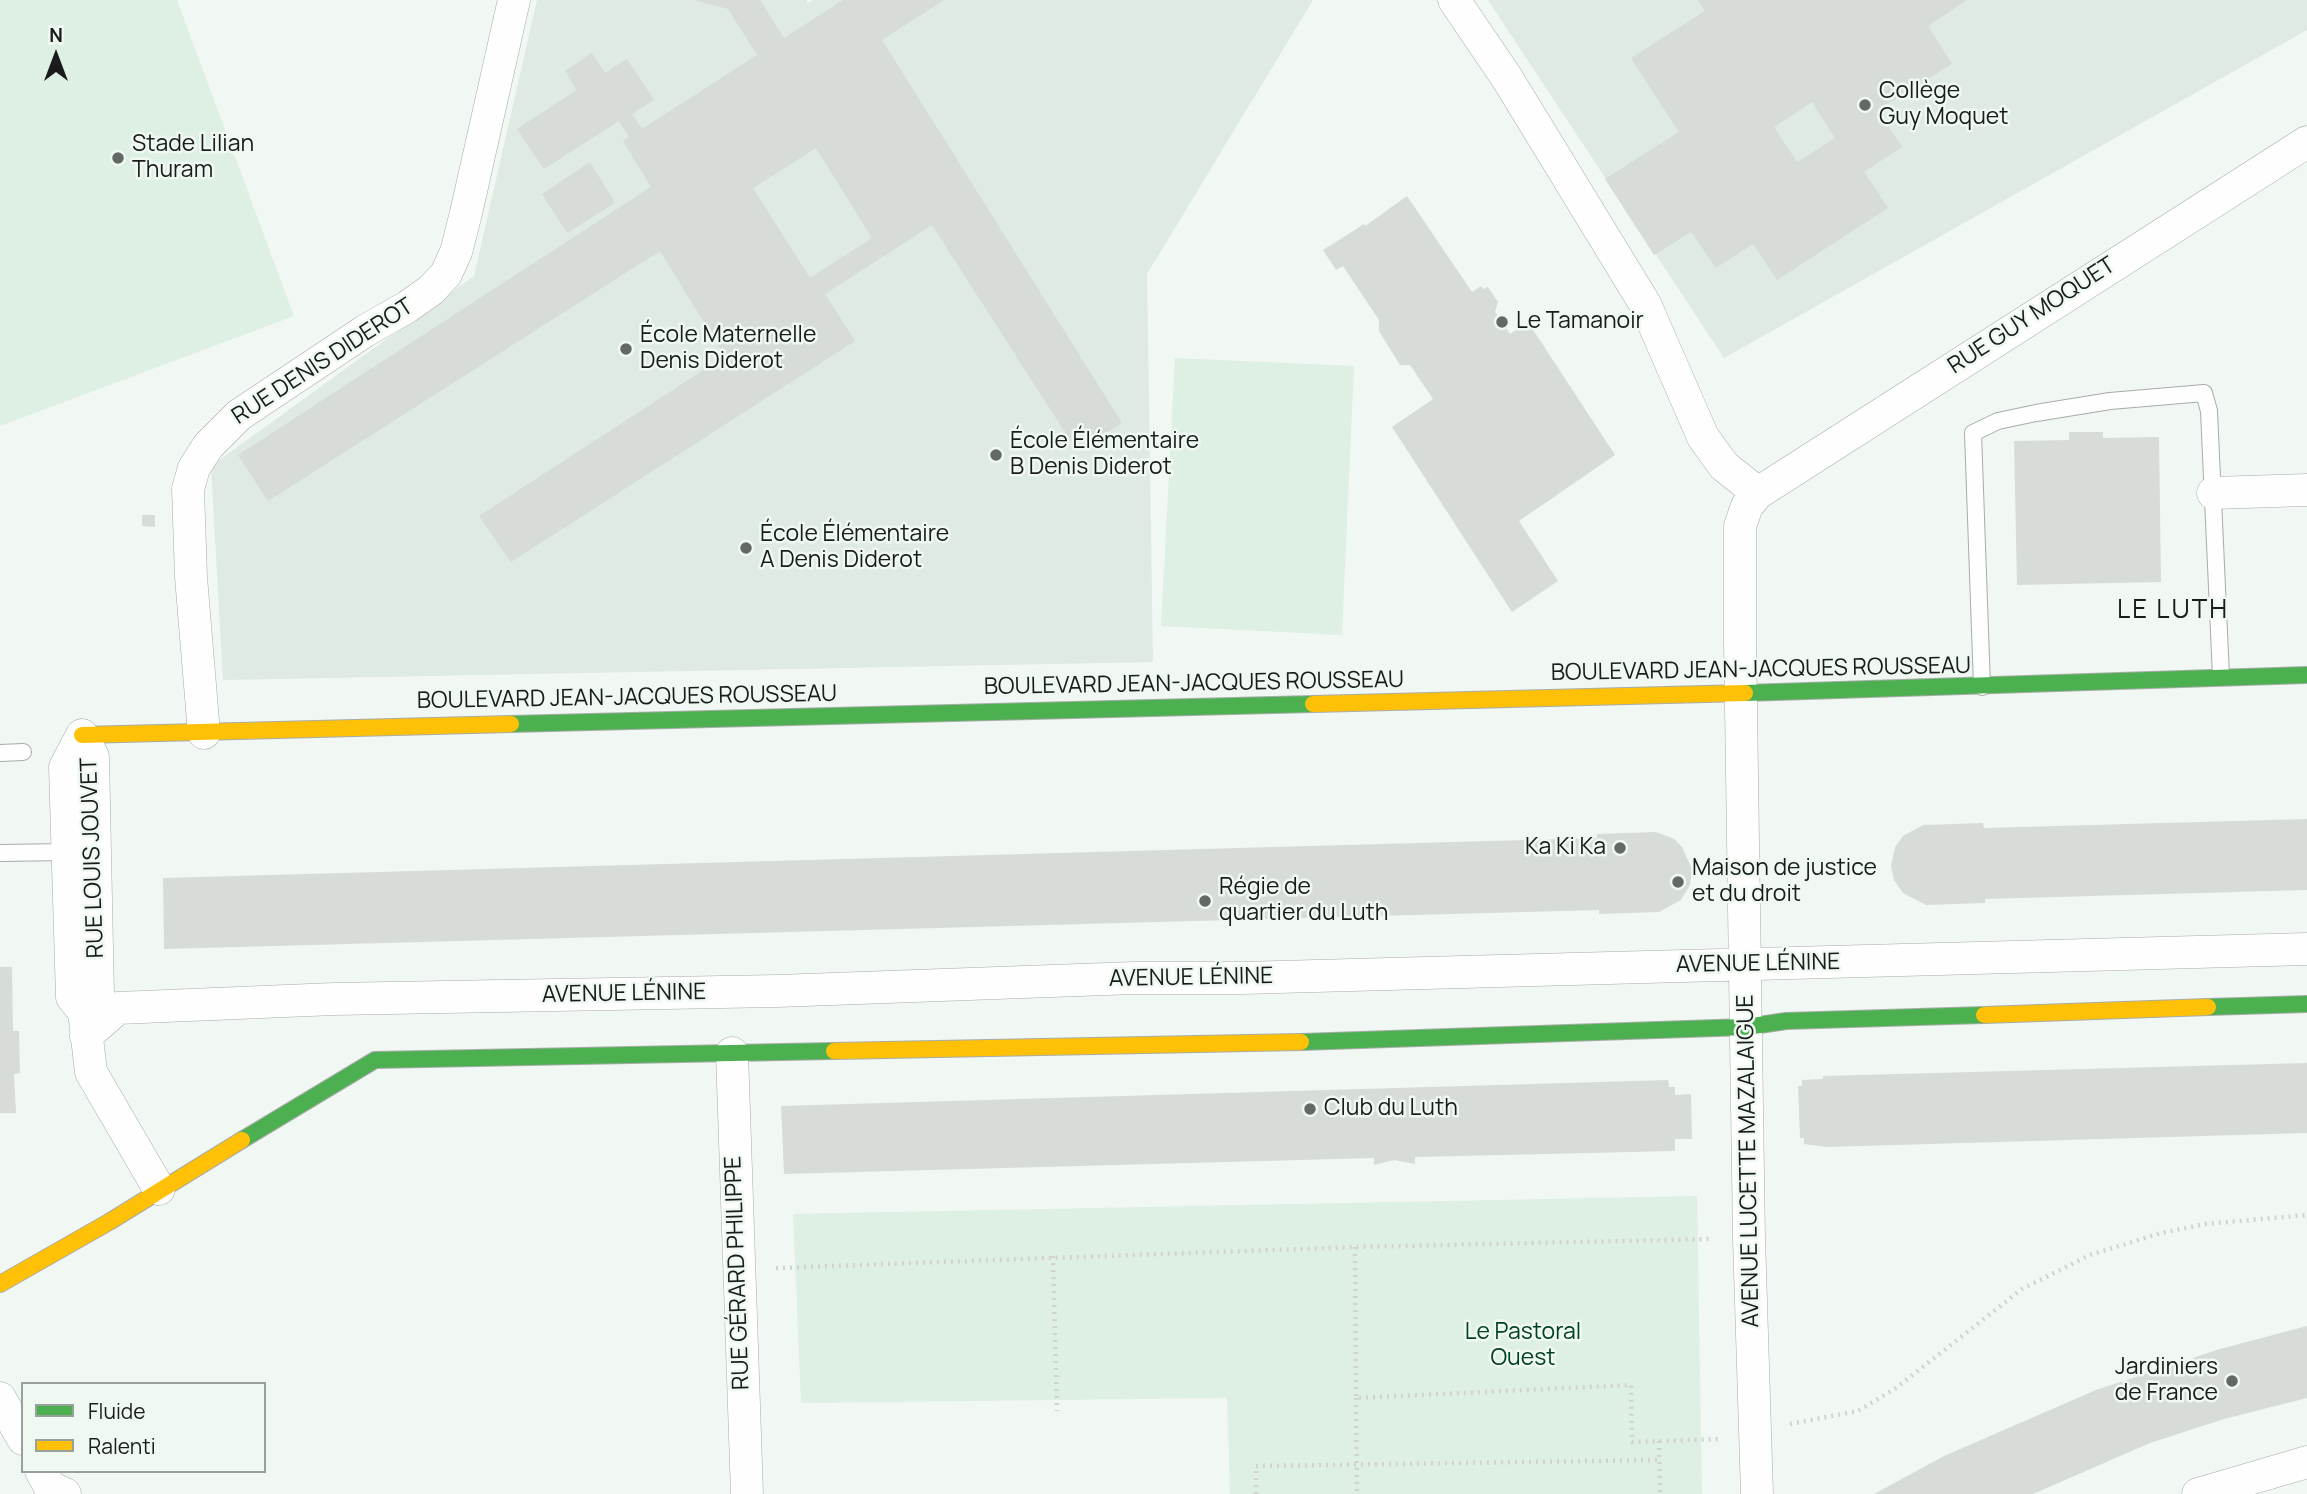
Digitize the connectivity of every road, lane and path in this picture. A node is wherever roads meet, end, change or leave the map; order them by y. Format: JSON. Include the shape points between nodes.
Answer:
{"nodes":[{"id":1,"x":514,"y":0,"type":"edge"},
{"id":2,"x":1454,"y":0,"type":"edge"},
{"id":3,"x":2307,"y":142,"type":"edge"},
{"id":4,"x":2307,"y":490,"type":"edge"},
{"id":5,"x":1758,"y":493,"type":"junction"},
{"id":6,"x":2213,"y":493,"type":"junction"},
{"id":7,"x":2307,"y":675,"type":"edge"},
{"id":8,"x":2221,"y":676,"type":"junction"},
{"id":9,"x":1982,"y":687,"type":"junction"},
{"id":10,"x":1740,"y":693,"type":"junction"},
{"id":11,"x":204,"y":733,"type":"junction"},
{"id":12,"x":82,"y":735,"type":"junction"},
{"id":13,"x":23,"y":752,"type":"dead end"},
{"id":14,"x":0,"y":753,"type":"edge"},
{"id":15,"x":67,"y":852,"type":"junction"},
{"id":16,"x":0,"y":853,"type":"edge"},
{"id":17,"x":2307,"y":949,"type":"edge"},
{"id":18,"x":1744,"y":964,"type":"junction"},
{"id":19,"x":2307,"y":1004,"type":"edge"},
{"id":20,"x":85,"y":1024,"type":"junction"},
{"id":21,"x":1746,"y":1027,"type":"junction"},
{"id":22,"x":732,"y":1053,"type":"junction"},
{"id":23,"x":159,"y":1189,"type":"junction"},
{"id":24,"x":1749,"y":1238,"type":"junction"},
{"id":25,"x":1053,"y":1256,"type":"junction"},
{"id":26,"x":737,"y":1272,"type":"junction"},
{"id":27,"x":0,"y":1284,"type":"edge"},
{"id":28,"x":0,"y":1398,"type":"edge"},
{"id":29,"x":1356,"y":1398,"type":"dead end"},
{"id":30,"x":1057,"y":1411,"type":"dead end"},
{"id":31,"x":21,"y":1435,"type":"edge"},
{"id":32,"x":1659,"y":1441,"type":"dead end"},
{"id":33,"x":1660,"y":1460,"type":"junction"},
{"id":34,"x":2307,"y":1462,"type":"edge"},
{"id":35,"x":1356,"y":1464,"type":"junction"},
{"id":36,"x":42,"y":1473,"type":"edge"},
{"id":37,"x":65,"y":1494,"type":"edge"},
{"id":38,"x":747,"y":1494,"type":"edge"},
{"id":39,"x":1256,"y":1494,"type":"edge"},
{"id":40,"x":1357,"y":1494,"type":"edge"},
{"id":41,"x":1660,"y":1494,"type":"edge"},
{"id":42,"x":1757,"y":1494,"type":"edge"},
{"id":43,"x":2198,"y":1494,"type":"edge"}],
"edges":[{"from":1,"to":11,"type":"street","name":"RUE DENIS DIDEROT","via":[[466,213],[446,274],[407,307],[239,415],[208,446],[194,468],[188,489],[191,577]]},
{"from":2,"to":5,"type":"street","via":[[1645,304],[1703,437],[1724,466]]},
{"from":3,"to":5,"type":"street","name":"RUE GUY MOQUET"},
{"from":4,"to":6,"type":"street"},
{"from":5,"to":10,"type":"street","name":"AVENUE LUCETTE MAZALAIGUE","via":[[1740,526]]},
{"from":6,"to":8,"type":"lane"},
{"from":6,"to":9,"type":"lane","via":[[2204,393],[2036,413],[1998,421],[1973,433]]},
{"from":7,"to":8,"type":"street","name":"BOULEVARD JEAN-JACQUES ROUSSEAU"},
{"from":8,"to":9,"type":"street","name":"BOULEVARD JEAN-JACQUES ROUSSEAU"},
{"from":9,"to":10,"type":"street","name":"BOULEVARD JEAN-JACQUES ROUSSEAU"},
{"from":10,"to":11,"type":"street","name":"BOULEVARD JEAN-JACQUES ROUSSEAU"},
{"from":10,"to":18,"type":"street","name":"AVENUE LUCETTE MAZALAIGUE"},
{"from":11,"to":12,"type":"street","name":"BOULEVARD JEAN-JACQUES ROUSSEAU"},
{"from":12,"to":15,"type":"street","name":"RUE LOUIS JOUVET","via":[[65,767]]},
{"from":12,"to":20,"type":"street","name":"RUE LOUIS JOUVET","via":[[93,757],[98,995]]},
{"from":13,"to":14,"type":"lane"},
{"from":15,"to":16,"type":"lane"},
{"from":15,"to":20,"type":"street","name":"RUE LOUIS JOUVET","via":[[72,997]]},
{"from":17,"to":18,"type":"street","name":"AVENUE LÉNINE"},
{"from":18,"to":20,"type":"street","name":"AVENUE LÉNINE","via":[[334,999],[118,1008]]},
{"from":18,"to":21,"type":"street","name":"AVENUE LUCETTE MAZALAIGUE"},
{"from":19,"to":21,"type":"street","via":[[1786,1021]]},
{"from":20,"to":23,"type":"street","name":"RUE LOUIS JOUVET","via":[[92,1072]]},
{"from":21,"to":22,"type":"street","via":[[1360,1041]]},
{"from":21,"to":24,"type":"street","name":"AVENUE LUCETTE MAZALAIGUE"},
{"from":22,"to":23,"type":"street","via":[[375,1060]]},
{"from":22,"to":26,"type":"street","name":"RUE GÉRARD PHILIPPE"},
{"from":23,"to":27,"type":"street"},
{"from":24,"to":25,"type":"path"},
{"from":24,"to":42,"type":"street","name":"AVENUE LUCETTE MAZALAIGUE"},
{"from":25,"to":26,"type":"path","via":[[797,1265]]},
{"from":25,"to":30,"type":"path"},
{"from":26,"to":38,"type":"street","name":"RUE GÉRARD PHILIPPE"},
{"from":28,"to":31,"type":"street"},
{"from":29,"to":35,"type":"path"},
{"from":32,"to":33,"type":"path"},
{"from":33,"to":35,"type":"path"},
{"from":33,"to":41,"type":"path"},
{"from":34,"to":43,"type":"street"},
{"from":35,"to":39,"type":"path","via":[[1256,1466]]},
{"from":35,"to":40,"type":"path"},
{"from":36,"to":37,"type":"street","via":[[50,1487]]}]}
